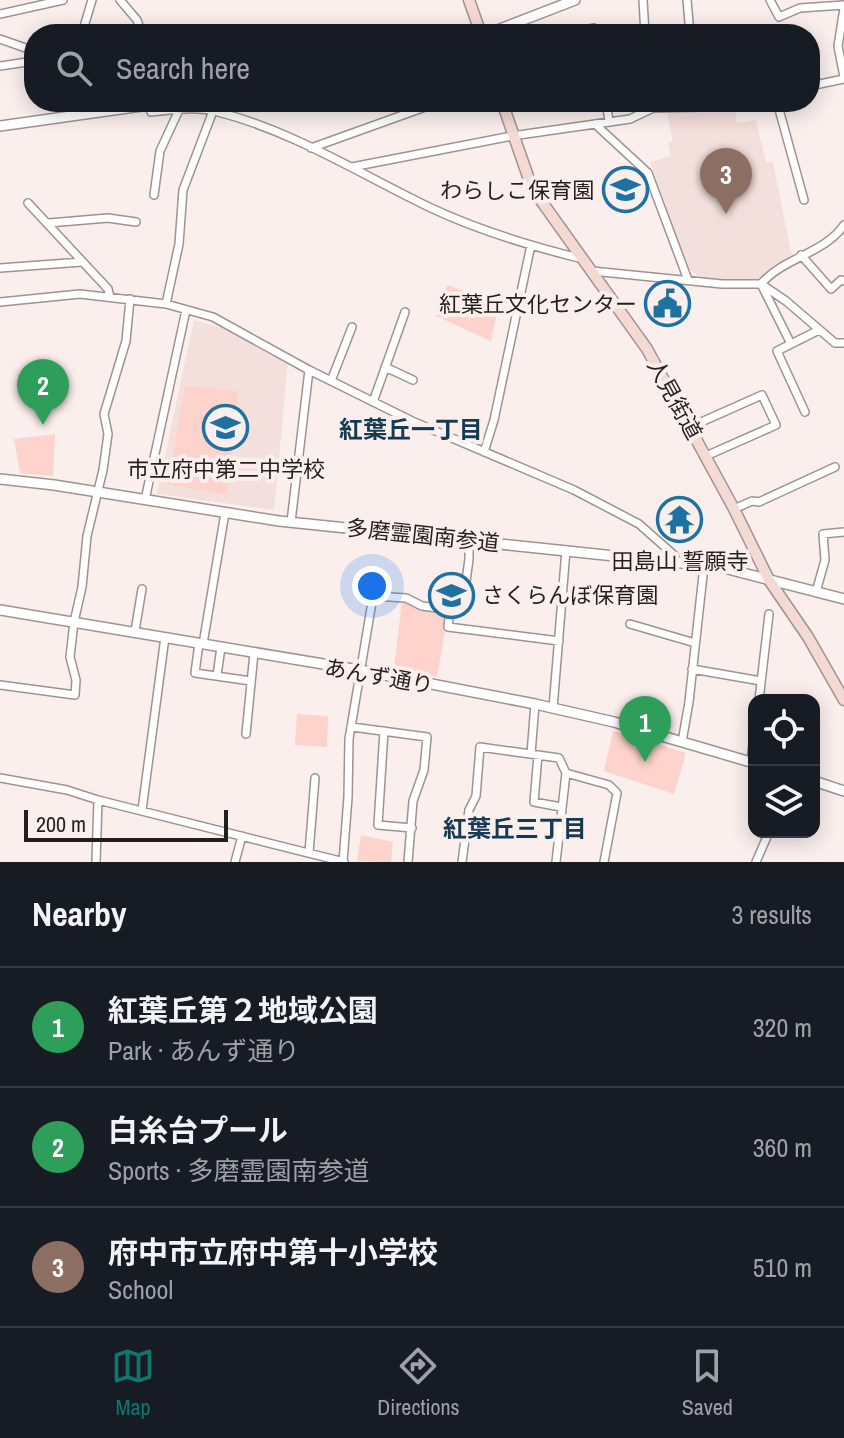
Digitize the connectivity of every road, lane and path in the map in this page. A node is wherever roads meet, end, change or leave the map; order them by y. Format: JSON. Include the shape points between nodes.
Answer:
{"nodes":[{"id":1,"x":63,"y":0,"type":"edge"},
{"id":2,"x":92,"y":0,"type":"edge"},
{"id":3,"x":120,"y":0,"type":"edge"},
{"id":4,"x":469,"y":0,"type":"edge"},
{"id":5,"x":575,"y":0,"type":"edge"},
{"id":6,"x":643,"y":0,"type":"edge"},
{"id":7,"x":687,"y":0,"type":"edge"},
{"id":8,"x":770,"y":0,"type":"edge"},
{"id":9,"x":844,"y":6,"type":"edge"},
{"id":10,"x":0,"y":14,"type":"edge"},
{"id":11,"x":85,"y":24,"type":"edge"},
{"id":12,"x":138,"y":24,"type":"edge"},
{"id":13,"x":480,"y":24,"type":"edge"},
{"id":14,"x":525,"y":24,"type":"edge"},
{"id":15,"x":644,"y":24,"type":"edge"},
{"id":16,"x":689,"y":24,"type":"edge"},
{"id":17,"x":0,"y":39,"type":"edge"},
{"id":18,"x":24,"y":47,"type":"edge"},
{"id":19,"x":24,"y":62,"type":"edge"},
{"id":20,"x":0,"y":66,"type":"edge"},
{"id":21,"x":844,"y":78,"type":"edge"},
{"id":22,"x":820,"y":84,"type":"edge"},
{"id":23,"x":90,"y":112,"type":"edge"},
{"id":24,"x":178,"y":112,"type":"edge"},
{"id":25,"x":213,"y":112,"type":"edge"},
{"id":26,"x":216,"y":112,"type":"edge"},
{"id":27,"x":411,"y":112,"type":"edge"},
{"id":28,"x":505,"y":112,"type":"edge"},
{"id":29,"x":608,"y":112,"type":"edge"},
{"id":30,"x":642,"y":112,"type":"edge"},
{"id":31,"x":780,"y":112,"type":"edge"},
{"id":32,"x":609,"y":121,"type":"junction"},
{"id":33,"x":595,"y":124,"type":"junction"},
{"id":34,"x":0,"y":126,"type":"edge"},
{"id":35,"x":512,"y":136,"type":"junction"},
{"id":36,"x":311,"y":148,"type":"junction"},
{"id":37,"x":350,"y":168,"type":"junction"},
{"id":38,"x":154,"y":195,"type":"dead end"},
{"id":39,"x":804,"y":200,"type":"dead end"},
{"id":40,"x":28,"y":203,"type":"dead end"},
{"id":41,"x":136,"y":222,"type":"dead end"},
{"id":42,"x":49,"y":223,"type":"junction"},
{"id":43,"x":844,"y":225,"type":"edge"},
{"id":44,"x":531,"y":245,"type":"junction"},
{"id":45,"x":801,"y":255,"type":"junction"},
{"id":46,"x":583,"y":259,"type":"junction"},
{"id":47,"x":82,"y":262,"type":"junction"},
{"id":48,"x":0,"y":268,"type":"edge"},
{"id":49,"x":592,"y":271,"type":"junction"},
{"id":50,"x":688,"y":280,"type":"junction"},
{"id":51,"x":844,"y":281,"type":"edge"},
{"id":52,"x":761,"y":284,"type":"junction"},
{"id":53,"x":110,"y":297,"type":"junction"},
{"id":54,"x":130,"y":299,"type":"junction"},
{"id":55,"x":0,"y":302,"type":"edge"},
{"id":56,"x":166,"y":304,"type":"junction"},
{"id":57,"x":186,"y":310,"type":"junction"},
{"id":58,"x":405,"y":312,"type":"dead end"},
{"id":59,"x":352,"y":327,"type":"dead end"},
{"id":60,"x":819,"y":330,"type":"junction"},
{"id":61,"x":844,"y":343,"type":"edge"},
{"id":62,"x":791,"y":344,"type":"junction"},
{"id":63,"x":385,"y":367,"type":"junction"},
{"id":64,"x":309,"y":370,"type":"junction"},
{"id":65,"x":413,"y":380,"type":"dead end"},
{"id":66,"x":331,"y":381,"type":"junction"},
{"id":67,"x":373,"y":402,"type":"junction"},
{"id":68,"x":805,"y":412,"type":"dead end"},
{"id":69,"x":690,"y":427,"type":"junction"},
{"id":70,"x":484,"y":452,"type":"junction"},
{"id":71,"x":706,"y":456,"type":"junction"},
{"id":72,"x":835,"y":467,"type":"dead end"},
{"id":73,"x":0,"y":479,"type":"edge"},
{"id":74,"x":98,"y":492,"type":"junction"},
{"id":75,"x":145,"y":500,"type":"junction"},
{"id":76,"x":734,"y":509,"type":"junction"},
{"id":77,"x":225,"y":513,"type":"junction"},
{"id":78,"x":291,"y":522,"type":"junction"},
{"id":79,"x":844,"y":532,"type":"edge"},
{"id":80,"x":469,"y":539,"type":"junction"},
{"id":81,"x":566,"y":550,"type":"junction"},
{"id":82,"x":678,"y":563,"type":"junction"},
{"id":83,"x":704,"y":566,"type":"junction"},
{"id":84,"x":769,"y":580,"type":"junction"},
{"id":85,"x":142,"y":589,"type":"dead end"},
{"id":86,"x":816,"y":592,"type":"junction"},
{"id":87,"x":844,"y":599,"type":"edge"},
{"id":88,"x":0,"y":610,"type":"edge"},
{"id":89,"x":450,"y":610,"type":"junction"},
{"id":90,"x":769,"y":614,"type":"dead end"},
{"id":91,"x":74,"y":622,"type":"junction"},
{"id":92,"x":630,"y":624,"type":"dead end"},
{"id":93,"x":135,"y":631,"type":"junction"},
{"id":94,"x":165,"y":637,"type":"junction"},
{"id":95,"x":559,"y":641,"type":"junction"},
{"id":96,"x":201,"y":643,"type":"junction"},
{"id":97,"x":695,"y":643,"type":"junction"},
{"id":98,"x":221,"y":647,"type":"junction"},
{"id":99,"x":254,"y":653,"type":"junction"},
{"id":100,"x":692,"y":669,"type":"junction"},
{"id":101,"x":359,"y":670,"type":"junction"},
{"id":102,"x":217,"y":676,"type":"junction"},
{"id":103,"x":251,"y":681,"type":"junction"},
{"id":104,"x":761,"y":681,"type":"junction"},
{"id":105,"x":0,"y":685,"type":"edge"},
{"id":106,"x":760,"y":694,"type":"edge"},
{"id":107,"x":844,"y":700,"type":"edge"},
{"id":108,"x":535,"y":704,"type":"junction"},
{"id":109,"x":553,"y":708,"type":"junction"},
{"id":110,"x":352,"y":727,"type":"junction"},
{"id":111,"x":384,"y":731,"type":"junction"},
{"id":112,"x":246,"y":734,"type":"dead end"},
{"id":113,"x":682,"y":742,"type":"junction"},
{"id":114,"x":534,"y":754,"type":"junction"},
{"id":115,"x":748,"y":761,"type":"edge"},
{"id":116,"x":566,"y":773,"type":"junction"},
{"id":117,"x":0,"y":778,"type":"edge"},
{"id":118,"x":315,"y":778,"type":"dead end"},
{"id":119,"x":820,"y":783,"type":"edge"},
{"id":120,"x":844,"y":791,"type":"edge"},
{"id":121,"x":98,"y":800,"type":"junction"},
{"id":122,"x":561,"y":807,"type":"junction"},
{"id":123,"x":142,"y":810,"type":"junction"},
{"id":124,"x":412,"y":828,"type":"junction"},
{"id":125,"x":242,"y":836,"type":"junction"},
{"id":126,"x":766,"y":838,"type":"edge"},
{"id":127,"x":309,"y":853,"type":"junction"},
{"id":128,"x":96,"y":862,"type":"edge"},
{"id":129,"x":235,"y":862,"type":"edge"},
{"id":130,"x":344,"y":862,"type":"edge"},
{"id":131,"x":408,"y":862,"type":"edge"},
{"id":132,"x":462,"y":862,"type":"edge"},
{"id":133,"x":556,"y":862,"type":"edge"},
{"id":134,"x":604,"y":862,"type":"edge"},
{"id":135,"x":756,"y":862,"type":"edge"}],
"edges":[{"from":1,"to":10,"type":"street"},
{"from":2,"to":11,"type":"street"},
{"from":3,"to":12,"type":"street"},
{"from":4,"to":13,"type":"main road"},
{"from":5,"to":14,"type":"street"},
{"from":6,"to":15,"type":"street"},
{"from":7,"to":16,"type":"street"},
{"from":8,"to":9,"type":"street","via":[[779,17],[800,8]]},
{"from":9,"to":21,"type":"street","via":[[838,46]]},
{"from":17,"to":18,"type":"street"},
{"from":19,"to":20,"type":"street"},
{"from":21,"to":22,"type":"street"},
{"from":23,"to":34,"type":"street"},
{"from":24,"to":38,"type":"street","via":[[160,151]]},
{"from":25,"to":56,"type":"street","via":[[183,190],[179,244]]},
{"from":26,"to":36,"type":"street"},
{"from":27,"to":36,"type":"street"},
{"from":28,"to":35,"type":"main road","name":"人見街道"},
{"from":29,"to":32,"type":"street"},
{"from":30,"to":32,"type":"street"},
{"from":31,"to":39,"type":"street"},
{"from":32,"to":33,"type":"street"},
{"from":33,"to":35,"type":"street"},
{"from":33,"to":50,"type":"street","via":[[648,173]]},
{"from":35,"to":37,"type":"street"},
{"from":35,"to":46,"type":"main road","name":"人見街道","via":[[532,188]]},
{"from":36,"to":37,"type":"street"},
{"from":37,"to":44,"type":"street","via":[[435,210]]},
{"from":40,"to":42,"type":"street"},
{"from":41,"to":42,"type":"street","via":[[108,218]]},
{"from":42,"to":47,"type":"street"},
{"from":43,"to":45,"type":"street","via":[[823,246]]},
{"from":44,"to":46,"type":"street"},
{"from":44,"to":70,"type":"street"},
{"from":45,"to":51,"type":"street","via":[[831,289]]},
{"from":45,"to":52,"type":"street"},
{"from":46,"to":49,"type":"main road","name":"人見街道"},
{"from":47,"to":48,"type":"street"},
{"from":47,"to":53,"type":"street"},
{"from":49,"to":50,"type":"street"},
{"from":49,"to":69,"type":"main road","name":"人見街道","via":[[647,349]]},
{"from":50,"to":52,"type":"street"},
{"from":52,"to":60,"type":"street"},
{"from":52,"to":62,"type":"street"},
{"from":53,"to":54,"type":"street"},
{"from":53,"to":55,"type":"street","via":[[80,294]]},
{"from":54,"to":56,"type":"street"},
{"from":54,"to":74,"type":"street","via":[[126,341],[104,414],[108,434]]},
{"from":56,"to":57,"type":"street"},
{"from":57,"to":64,"type":"street","via":[[241,330]]},
{"from":57,"to":75,"type":"street"},
{"from":58,"to":63,"type":"street"},
{"from":59,"to":66,"type":"street"},
{"from":60,"to":61,"type":"street","via":[[835,343]]},
{"from":60,"to":62,"type":"street"},
{"from":62,"to":68,"type":"street","via":[[777,351]]},
{"from":63,"to":65,"type":"street"},
{"from":63,"to":67,"type":"street"},
{"from":64,"to":66,"type":"street"},
{"from":64,"to":78,"type":"street"},
{"from":66,"to":67,"type":"street"},
{"from":67,"to":70,"type":"street"},
{"from":69,"to":71,"type":"main road","name":"人見街道"},
{"from":69,"to":71,"type":"street","via":[[762,395],[776,425]]},
{"from":70,"to":82,"type":"street","via":[[639,524]]},
{"from":71,"to":76,"type":"main road","name":"人見街道"},
{"from":72,"to":76,"type":"street"},
{"from":73,"to":74,"type":"street","name":"多磨霊園南参道"},
{"from":74,"to":75,"type":"street","name":"多磨霊園南参道"},
{"from":74,"to":91,"type":"street"},
{"from":75,"to":77,"type":"street","name":"多磨霊園南参道"},
{"from":76,"to":84,"type":"main road","name":"人見街道"},
{"from":77,"to":78,"type":"street","name":"多磨霊園南参道"},
{"from":77,"to":96,"type":"street"},
{"from":78,"to":80,"type":"street","name":"多磨霊園南参道"},
{"from":79,"to":86,"type":"street","via":[[823,534],[825,560]]},
{"from":80,"to":81,"type":"street","name":"多磨霊園南参道"},
{"from":80,"to":89,"type":"street","via":[[462,611]]},
{"from":81,"to":82,"type":"street","name":"多磨霊園南参道"},
{"from":81,"to":95,"type":"street"},
{"from":82,"to":83,"type":"street","name":"多磨霊園南参道"},
{"from":83,"to":84,"type":"street","name":"多磨霊園南参道"},
{"from":83,"to":97,"type":"street"},
{"from":84,"to":86,"type":"street","name":"多磨霊園南参道"},
{"from":84,"to":107,"type":"main road","name":"人見街道"},
{"from":85,"to":93,"type":"street"},
{"from":86,"to":87,"type":"street","name":"多磨霊園南参道"},
{"from":88,"to":91,"type":"street","name":"あんず通り"},
{"from":89,"to":95,"type":"street","via":[[448,627]]},
{"from":89,"to":101,"type":"street","via":[[373,596]]},
{"from":90,"to":104,"type":"street"},
{"from":91,"to":93,"type":"street","name":"あんず通り"},
{"from":91,"to":105,"type":"street","via":[[70,657],[75,695]]},
{"from":92,"to":97,"type":"street"},
{"from":93,"to":94,"type":"street","name":"あんず通り"},
{"from":94,"to":96,"type":"street","name":"あんず通り"},
{"from":94,"to":123,"type":"street"},
{"from":95,"to":109,"type":"street"},
{"from":96,"to":98,"type":"street","name":"あんず通り"},
{"from":96,"to":102,"type":"street","via":[[195,673]]},
{"from":97,"to":100,"type":"street"},
{"from":98,"to":99,"type":"street","name":"あんず通り"},
{"from":98,"to":102,"type":"street"},
{"from":99,"to":101,"type":"street","name":"あんず通り"},
{"from":99,"to":103,"type":"street"},
{"from":100,"to":104,"type":"street"},
{"from":100,"to":113,"type":"street"},
{"from":101,"to":108,"type":"street","name":"あんず通り"},
{"from":101,"to":110,"type":"street"},
{"from":102,"to":103,"type":"street"},
{"from":103,"to":112,"type":"street"},
{"from":104,"to":106,"type":"street"},
{"from":108,"to":109,"type":"street","name":"あんず通り"},
{"from":108,"to":114,"type":"street"},
{"from":109,"to":113,"type":"street","name":"あんず通り"},
{"from":110,"to":111,"type":"street"},
{"from":110,"to":130,"type":"street"},
{"from":111,"to":124,"type":"street","via":[[378,825]]},
{"from":111,"to":124,"type":"street","via":[[427,737]]},
{"from":113,"to":115,"type":"street","name":"あんず通り"},
{"from":114,"to":116,"type":"street","via":[[559,758]]},
{"from":114,"to":122,"type":"street","via":[[534,802]]},
{"from":114,"to":132,"type":"street","via":[[480,747]]},
{"from":116,"to":122,"type":"street"},
{"from":116,"to":134,"type":"street","via":[[609,785],[617,793]]},
{"from":117,"to":121,"type":"street"},
{"from":118,"to":127,"type":"street"},
{"from":119,"to":120,"type":"street"},
{"from":121,"to":123,"type":"street"},
{"from":121,"to":128,"type":"street"},
{"from":122,"to":133,"type":"street"},
{"from":123,"to":125,"type":"street"},
{"from":124,"to":131,"type":"street"},
{"from":125,"to":127,"type":"street"},
{"from":125,"to":129,"type":"street"},
{"from":126,"to":135,"type":"street"},
{"from":127,"to":130,"type":"street"}]}
